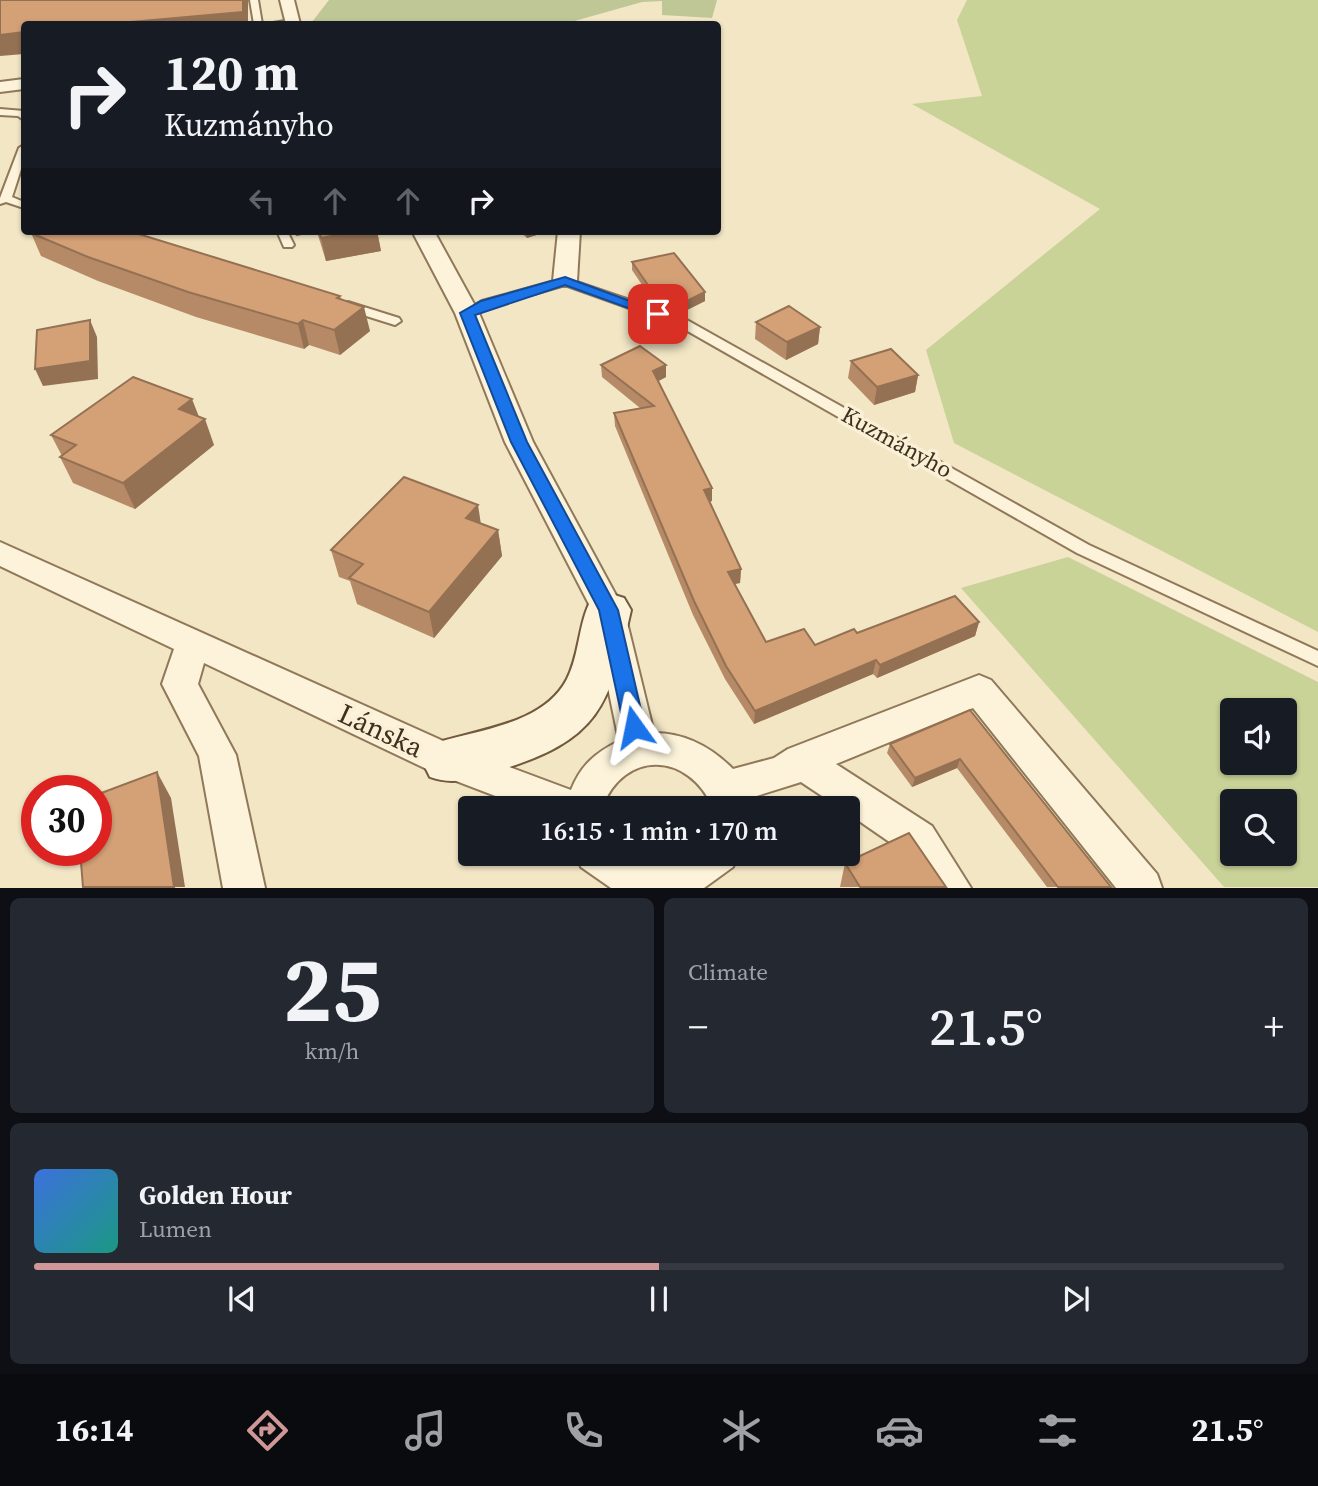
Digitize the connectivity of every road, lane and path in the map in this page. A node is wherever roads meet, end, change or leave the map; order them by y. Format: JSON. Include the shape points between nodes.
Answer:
{"nodes":[{"id":1,"x":287,"y":0,"type":"edge"},
{"id":2,"x":251,"y":1,"type":"edge"},
{"id":3,"x":257,"y":21,"type":"edge"},
{"id":4,"x":292,"y":21,"type":"edge"},
{"id":5,"x":21,"y":84,"type":"edge"},
{"id":6,"x":0,"y":87,"type":"edge"},
{"id":7,"x":0,"y":112,"type":"edge"},
{"id":8,"x":21,"y":113,"type":"edge"},
{"id":9,"x":21,"y":155,"type":"edge"},
{"id":10,"x":3,"y":200,"type":"edge"},
{"id":11,"x":21,"y":204,"type":"edge"},
{"id":12,"x":284,"y":235,"type":"edge"},
{"id":13,"x":425,"y":235,"type":"edge"},
{"id":14,"x":569,"y":235,"type":"edge"},
{"id":15,"x":288,"y":245,"type":"dead end"},
{"id":16,"x":565,"y":281,"type":"junction"},
{"id":17,"x":340,"y":304,"type":"edge"},
{"id":18,"x":467,"y":313,"type":"junction"},
{"id":19,"x":396,"y":321,"type":"dead end"},
{"id":20,"x":0,"y":553,"type":"edge"},
{"id":21,"x":608,"y":610,"type":"junction"},
{"id":22,"x":193,"y":642,"type":"junction"},
{"id":23,"x":1318,"y":659,"type":"edge"},
{"id":24,"x":639,"y":750,"type":"junction"},
{"id":25,"x":448,"y":761,"type":"junction"},
{"id":26,"x":801,"y":761,"type":"junction"},
{"id":27,"x":540,"y":796,"type":"edge"},
{"id":28,"x":586,"y":796,"type":"edge"},
{"id":29,"x":727,"y":796,"type":"edge"},
{"id":30,"x":732,"y":796,"type":"edge"},
{"id":31,"x":607,"y":866,"type":"edge"},
{"id":32,"x":709,"y":866,"type":"edge"},
{"id":33,"x":690,"y":883,"type":"edge"},
{"id":34,"x":244,"y":887,"type":"edge"},
{"id":35,"x":951,"y":887,"type":"edge"},
{"id":36,"x":1142,"y":887,"type":"edge"}],
"edges":[{"from":1,"to":4,"type":"street"},
{"from":2,"to":3,"type":"lane"},
{"from":5,"to":6,"type":"street"},
{"from":7,"to":8,"type":"lane"},
{"from":9,"to":10,"type":"lane"},
{"from":10,"to":11,"type":"lane"},
{"from":12,"to":15,"type":"lane"},
{"from":13,"to":18,"type":"street"},
{"from":14,"to":16,"type":"street"},
{"from":16,"to":18,"type":"lane"},
{"from":16,"to":23,"type":"lane","name":"Kuzmányho","via":[[681,322],[1083,549]]},
{"from":17,"to":19,"type":"lane"},
{"from":18,"to":21,"type":"street","via":[[519,442]]},
{"from":20,"to":22,"type":"street","name":"Lánska"},
{"from":21,"to":24,"type":"street"},
{"from":21,"to":25,"type":"street","via":[[585,692],[555,723],[515,745]]},
{"from":22,"to":25,"type":"street","name":"Lánska"},
{"from":22,"to":34,"type":"street","via":[[180,684],[217,755]]},
{"from":24,"to":28,"type":"street","via":[[600,773]]},
{"from":24,"to":29,"type":"street","via":[[684,753],[704,763]]},
{"from":25,"to":27,"type":"street","name":"Lánska"},
{"from":26,"to":30,"type":"street"},
{"from":26,"to":35,"type":"street","via":[[918,839]]},
{"from":26,"to":36,"type":"street","via":[[979,690]]},
{"from":31,"to":33,"type":"street","via":[[636,883]]},
{"from":32,"to":33,"type":"street"}]}
